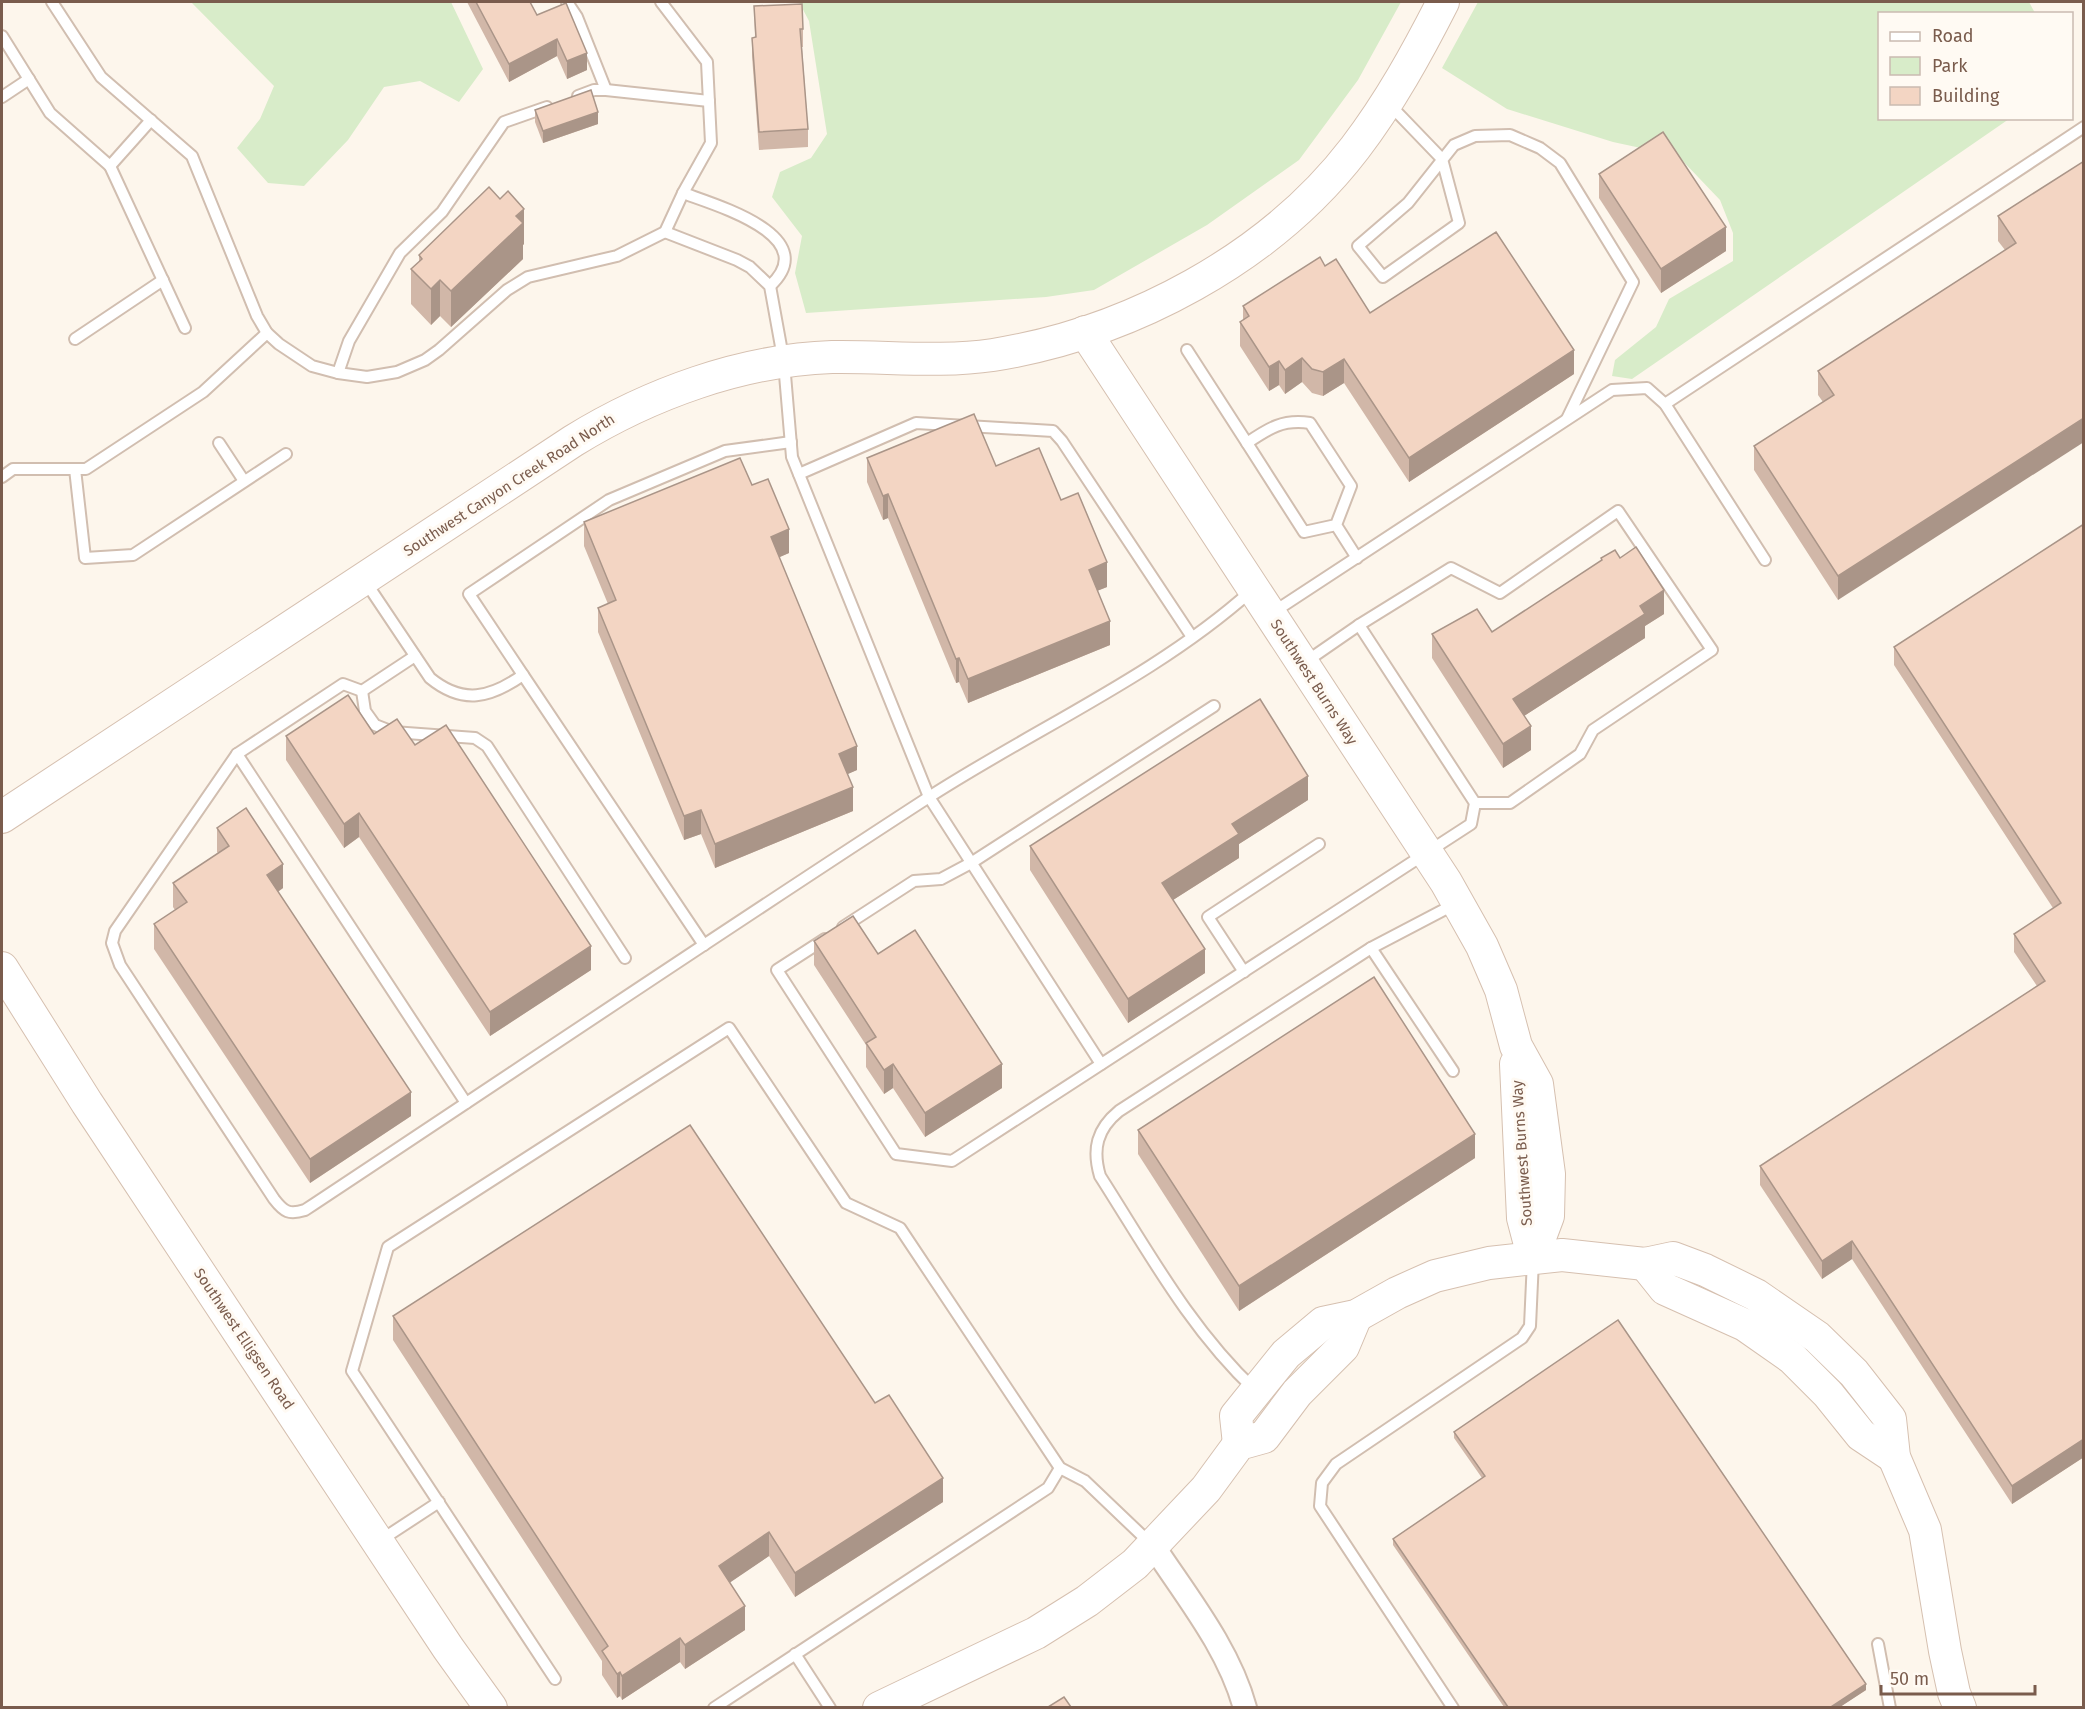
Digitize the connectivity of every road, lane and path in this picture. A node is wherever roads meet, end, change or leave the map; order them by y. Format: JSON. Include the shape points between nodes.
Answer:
{"nodes":[{"id":1,"x":52,"y":2,"type":"edge"},
{"id":2,"x":567,"y":2,"type":"edge"},
{"id":3,"x":661,"y":2,"type":"edge"},
{"id":4,"x":1443,"y":2,"type":"edge"},
{"id":5,"x":2,"y":36,"type":"edge"},
{"id":6,"x":29,"y":79,"type":"junction"},
{"id":7,"x":606,"y":90,"type":"junction"},
{"id":8,"x":2,"y":97,"type":"edge"},
{"id":9,"x":572,"y":98,"type":"edge"},
{"id":10,"x":708,"y":101,"type":"junction"},
{"id":11,"x":560,"y":102,"type":"edge"},
{"id":12,"x":1388,"y":102,"type":"junction"},
{"id":13,"x":150,"y":120,"type":"junction"},
{"id":14,"x":2084,"y":127,"type":"edge"},
{"id":15,"x":1442,"y":159,"type":"junction"},
{"id":16,"x":110,"y":166,"type":"junction"},
{"id":17,"x":683,"y":193,"type":"junction"},
{"id":18,"x":665,"y":232,"type":"junction"},
{"id":19,"x":163,"y":280,"type":"junction"},
{"id":20,"x":770,"y":286,"type":"junction"},
{"id":21,"x":185,"y":328,"type":"dead end"},
{"id":22,"x":1085,"y":332,"type":"junction"},
{"id":23,"x":267,"y":333,"type":"junction"},
{"id":24,"x":75,"y":339,"type":"dead end"},
{"id":25,"x":1187,"y":350,"type":"dead end"},
{"id":26,"x":784,"y":363,"type":"junction"},
{"id":27,"x":338,"y":374,"type":"junction"},
{"id":28,"x":1665,"y":404,"type":"junction"},
{"id":29,"x":1567,"y":419,"type":"junction"},
{"id":30,"x":791,"y":442,"type":"junction"},
{"id":31,"x":219,"y":443,"type":"dead end"},
{"id":32,"x":1247,"y":443,"type":"junction"},
{"id":33,"x":286,"y":454,"type":"dead end"},
{"id":34,"x":75,"y":469,"type":"junction"},
{"id":35,"x":799,"y":474,"type":"junction"},
{"id":36,"x":2,"y":477,"type":"edge"},
{"id":37,"x":244,"y":481,"type":"junction"},
{"id":38,"x":1336,"y":525,"type":"junction"},
{"id":39,"x":1357,"y":558,"type":"junction"},
{"id":40,"x":1765,"y":560,"type":"dead end"},
{"id":41,"x":363,"y":579,"type":"junction"},
{"id":42,"x":1253,"y":590,"type":"junction"},
{"id":43,"x":1270,"y":615,"type":"junction"},
{"id":44,"x":1359,"y":625,"type":"junction"},
{"id":45,"x":1192,"y":637,"type":"junction"},
{"id":46,"x":415,"y":656,"type":"junction"},
{"id":47,"x":1302,"y":664,"type":"junction"},
{"id":48,"x":523,"y":675,"type":"junction"},
{"id":49,"x":362,"y":691,"type":"junction"},
{"id":50,"x":1214,"y":706,"type":"dead end"},
{"id":51,"x":237,"y":754,"type":"junction"},
{"id":52,"x":929,"y":797,"type":"junction"},
{"id":53,"x":1475,"y":803,"type":"junction"},
{"id":54,"x":2,"y":817,"type":"edge"},
{"id":55,"x":1319,"y":844,"type":"dead end"},
{"id":56,"x":1427,"y":854,"type":"junction"},
{"id":57,"x":971,"y":862,"type":"junction"},
{"id":58,"x":1459,"y":902,"type":"junction"},
{"id":59,"x":704,"y":945,"type":"junction"},
{"id":60,"x":1371,"y":948,"type":"junction"},
{"id":61,"x":625,"y":958,"type":"dead end"},
{"id":62,"x":2,"y":968,"type":"edge"},
{"id":63,"x":1244,"y":972,"type":"junction"},
{"id":64,"x":1101,"y":1064,"type":"junction"},
{"id":65,"x":1453,"y":1071,"type":"dead end"},
{"id":66,"x":466,"y":1103,"type":"junction"},
{"id":67,"x":1533,"y":1256,"type":"junction"},
{"id":68,"x":1356,"y":1316,"type":"junction"},
{"id":69,"x":1256,"y":1390,"type":"junction"},
{"id":70,"x":1239,"y":1444,"type":"junction"},
{"id":71,"x":1060,"y":1468,"type":"junction"},
{"id":72,"x":439,"y":1503,"type":"junction"},
{"id":73,"x":378,"y":1542,"type":"junction"},
{"id":74,"x":1154,"y":1547,"type":"junction"},
{"id":75,"x":1878,"y":1644,"type":"dead end"},
{"id":76,"x":795,"y":1654,"type":"junction"},
{"id":77,"x":555,"y":1679,"type":"dead end"},
{"id":78,"x":491,"y":1707,"type":"edge"},
{"id":79,"x":714,"y":1707,"type":"edge"},
{"id":80,"x":830,"y":1707,"type":"edge"},
{"id":81,"x":879,"y":1707,"type":"edge"},
{"id":82,"x":1245,"y":1707,"type":"edge"},
{"id":83,"x":1454,"y":1707,"type":"edge"},
{"id":84,"x":1890,"y":1707,"type":"edge"},
{"id":85,"x":1960,"y":1707,"type":"edge"}],
"edges":[{"from":1,"to":13,"type":"lane","via":[[101,77]]},
{"from":2,"to":7,"type":"lane","via":[[577,17]]},
{"from":3,"to":10,"type":"lane","via":[[707,62]]},
{"from":4,"to":12,"type":"street","name":"Southwest Canyon Creek Road North","via":[[1411,67]]},
{"from":5,"to":6,"type":"lane"},
{"from":6,"to":8,"type":"lane"},
{"from":6,"to":16,"type":"lane","via":[[58,121]]},
{"from":7,"to":9,"type":"lane"},
{"from":7,"to":10,"type":"lane"},
{"from":10,"to":17,"type":"lane","via":[[711,143]]},
{"from":11,"to":27,"type":"lane","via":[[504,122],[441,212],[400,253],[349,341]]},
{"from":12,"to":15,"type":"lane"},
{"from":12,"to":22,"type":"street","name":"Southwest Canyon Creek Road North","via":[[1312,197],[1274,231],[1169,297]]},
{"from":13,"to":16,"type":"lane"},
{"from":13,"to":23,"type":"lane","via":[[192,156]]},
{"from":14,"to":28,"type":"lane"},
{"from":15,"to":15,"type":"lane","via":[[1408,203],[1358,246],[1383,277],[1459,223]]},
{"from":15,"to":29,"type":"lane","via":[[1454,145],[1475,135],[1510,135],[1540,148],[1560,163],[1633,282]]},
{"from":16,"to":19,"type":"lane"},
{"from":17,"to":18,"type":"lane"},
{"from":17,"to":20,"type":"lane","via":[[752,220],[767,230],[784,257],[782,275]]},
{"from":18,"to":20,"type":"lane","via":[[737,260]]},
{"from":18,"to":27,"type":"lane","via":[[617,256],[528,277],[507,290],[425,360],[397,372]]},
{"from":19,"to":21,"type":"lane"},
{"from":19,"to":24,"type":"lane"},
{"from":20,"to":26,"type":"lane"},
{"from":22,"to":26,"type":"street","name":"Southwest Canyon Creek Road North","via":[[993,355],[829,357]]},
{"from":22,"to":42,"type":"street","name":"Southwest Burns Way"},
{"from":23,"to":27,"type":"lane","via":[[312,366]]},
{"from":23,"to":34,"type":"lane","via":[[203,392],[86,469]]},
{"from":25,"to":32,"type":"lane"},
{"from":26,"to":30,"type":"lane"},
{"from":26,"to":41,"type":"street","name":"Southwest Canyon Creek Road North","via":[[709,380],[624,412],[573,441]]},
{"from":28,"to":29,"type":"lane","via":[[1647,388],[1612,390]]},
{"from":28,"to":40,"type":"lane"},
{"from":29,"to":39,"type":"lane"},
{"from":30,"to":35,"type":"lane"},
{"from":30,"to":48,"type":"lane","via":[[725,451],[609,500],[469,594]]},
{"from":31,"to":37,"type":"lane"},
{"from":32,"to":38,"type":"lane","via":[[1304,532]]},
{"from":32,"to":38,"type":"lane","via":[[1278,423],[1310,423],[1351,486]]},
{"from":33,"to":37,"type":"lane"},
{"from":34,"to":36,"type":"lane","via":[[13,469]]},
{"from":34,"to":37,"type":"lane","via":[[85,558],[133,555]]},
{"from":35,"to":45,"type":"lane","via":[[916,423],[1053,431]]},
{"from":35,"to":52,"type":"lane"},
{"from":38,"to":39,"type":"lane"},
{"from":39,"to":43,"type":"lane"},
{"from":41,"to":46,"type":"lane"},
{"from":41,"to":54,"type":"street","name":"Southwest Canyon Creek Road North"},
{"from":42,"to":43,"type":"street","name":"Southwest Burns Way"},
{"from":42,"to":45,"type":"lane","via":[[1219,620]]},
{"from":43,"to":47,"type":"street","name":"Southwest Burns Way"},
{"from":44,"to":47,"type":"lane"},
{"from":44,"to":53,"type":"lane"},
{"from":44,"to":53,"type":"lane","via":[[1451,568],[1500,593],[1618,511],[1712,650],[1593,730],[1580,754],[1510,803]]},
{"from":45,"to":52,"type":"lane"},
{"from":46,"to":48,"type":"lane","via":[[430,678],[444,689],[465,695],[482,696],[503,689]]},
{"from":46,"to":49,"type":"lane"},
{"from":47,"to":56,"type":"street","name":"Southwest Burns Way"},
{"from":48,"to":59,"type":"lane"},
{"from":49,"to":51,"type":"lane","via":[[343,684]]},
{"from":49,"to":61,"type":"lane","via":[[365,711],[375,725],[393,732],[475,738],[487,746]]},
{"from":50,"to":57,"type":"lane"},
{"from":51,"to":66,"type":"lane"},
{"from":51,"to":66,"type":"lane","via":[[115,931],[112,943],[120,965],[284,1211],[293,1214],[305,1210]]},
{"from":52,"to":57,"type":"lane"},
{"from":52,"to":59,"type":"lane"},
{"from":53,"to":56,"type":"lane","via":[[1471,824]]},
{"from":55,"to":63,"type":"lane","via":[[1208,917]]},
{"from":56,"to":58,"type":"street","name":"Southwest Burns Way"},
{"from":56,"to":63,"type":"lane"},
{"from":57,"to":64,"type":"lane"},
{"from":57,"to":64,"type":"lane","via":[[941,879],[914,881],[777,970],[896,1154],[952,1161]]},
{"from":58,"to":60,"type":"lane"},
{"from":58,"to":67,"type":"street","name":"Southwest Burns Way","via":[[1497,982],[1516,1046],[1537,1084],[1549,1174],[1548,1216]]},
{"from":59,"to":66,"type":"lane"},
{"from":60,"to":65,"type":"lane"},
{"from":60,"to":69,"type":"lane","via":[[1119,1111],[1106,1122],[1095,1147],[1100,1176],[1198,1329]]},
{"from":62,"to":73,"type":"street","name":"Southwest Elligsen Road"},
{"from":63,"to":64,"type":"lane"},
{"from":67,"to":68,"type":"street","via":[[1435,1276]]},
{"from":67,"to":83,"type":"lane","via":[[1530,1326],[1522,1338],[1336,1464],[1322,1483],[1320,1506]]},
{"from":67,"to":85,"type":"street","via":[[1587,1256],[1645,1264],[1673,1258],[1756,1295],[1795,1319],[1835,1352],[1890,1419],[1894,1457],[1924,1530],[1945,1651]]},
{"from":68,"to":69,"type":"street","via":[[1323,1323],[1286,1354]]},
{"from":68,"to":70,"type":"street","via":[[1343,1347],[1298,1393],[1264,1437]]},
{"from":69,"to":70,"type":"street","via":[[1236,1416]]},
{"from":70,"to":74,"type":"street","via":[[1206,1489]]},
{"from":71,"to":72,"type":"lane","via":[[900,1228],[846,1203],[729,1028],[388,1247],[352,1371]]},
{"from":71,"to":74,"type":"lane","via":[[1085,1481]]},
{"from":71,"to":76,"type":"lane","via":[[1048,1488]]},
{"from":72,"to":73,"type":"lane"},
{"from":72,"to":77,"type":"lane"},
{"from":73,"to":78,"type":"street","name":"Southwest Elligsen Road"},
{"from":74,"to":81,"type":"street","via":[[1087,1601],[1036,1633]]},
{"from":74,"to":82,"type":"street","via":[[1206,1625]]},
{"from":75,"to":84,"type":"lane"},
{"from":76,"to":79,"type":"lane"},
{"from":76,"to":80,"type":"lane"}]}
